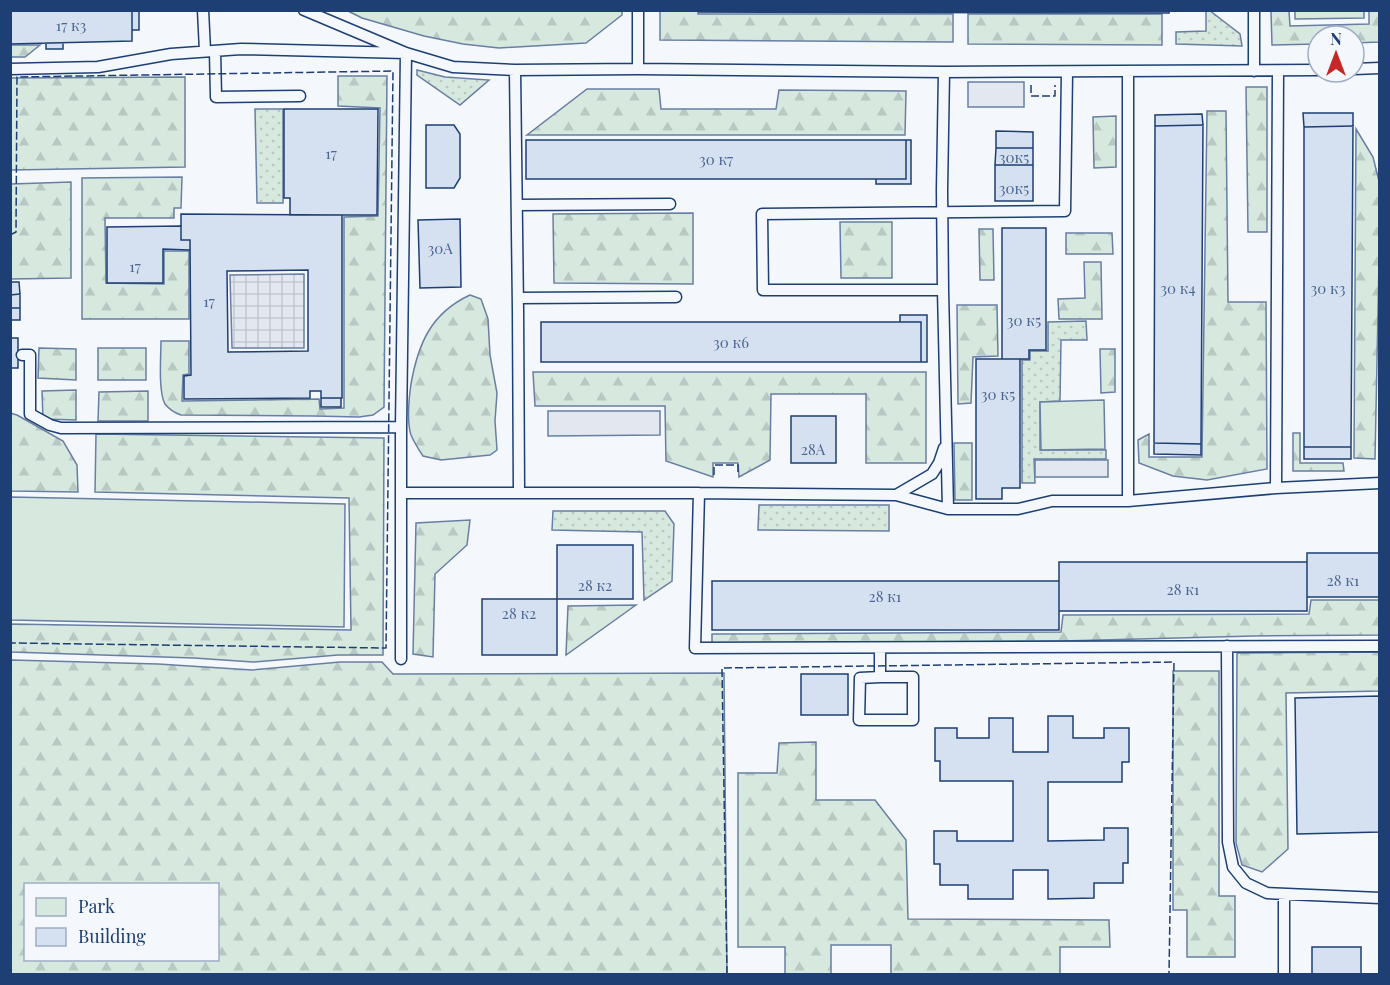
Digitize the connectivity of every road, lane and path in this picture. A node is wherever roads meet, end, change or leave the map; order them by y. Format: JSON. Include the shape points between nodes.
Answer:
{"nodes":[{"id":1,"x":203,"y":10,"type":"edge"},
{"id":2,"x":304,"y":10,"type":"edge"},
{"id":3,"x":638,"y":10,"type":"edge"},
{"id":4,"x":1254,"y":10,"type":"edge"},
{"id":5,"x":210,"y":51,"type":"junction"},
{"id":6,"x":406,"y":53,"type":"junction"},
{"id":7,"x":10,"y":69,"type":"edge"},
{"id":8,"x":638,"y":69,"type":"junction"},
{"id":9,"x":515,"y":70,"type":"junction"},
{"id":10,"x":1306,"y":70,"type":"edge"},
{"id":11,"x":1128,"y":71,"type":"junction"},
{"id":12,"x":1254,"y":71,"type":"junction"},
{"id":13,"x":1278,"y":71,"type":"junction"},
{"id":14,"x":944,"y":72,"type":"junction"},
{"id":15,"x":1067,"y":72,"type":"junction"},
{"id":16,"x":300,"y":96,"type":"dead end"},
{"id":17,"x":670,"y":204,"type":"dead end"},
{"id":18,"x":517,"y":205,"type":"junction"},
{"id":19,"x":942,"y":212,"type":"junction"},
{"id":20,"x":943,"y":290,"type":"junction"},
{"id":21,"x":676,"y":297,"type":"dead end"},
{"id":22,"x":518,"y":298,"type":"junction"},
{"id":23,"x":22,"y":355,"type":"dead end"},
{"id":24,"x":401,"y":427,"type":"junction"},
{"id":25,"x":946,"y":442,"type":"junction"},
{"id":26,"x":1380,"y":483,"type":"edge"},
{"id":27,"x":1276,"y":488,"type":"junction"},
{"id":28,"x":699,"y":493,"type":"junction"},
{"id":29,"x":402,"y":494,"type":"junction"},
{"id":30,"x":519,"y":494,"type":"junction"},
{"id":31,"x":896,"y":495,"type":"junction"},
{"id":32,"x":1128,"y":501,"type":"junction"},
{"id":33,"x":948,"y":510,"type":"junction"},
{"id":34,"x":1227,"y":646,"type":"junction"},
{"id":35,"x":1380,"y":646,"type":"edge"},
{"id":36,"x":880,"y":648,"type":"junction"},
{"id":37,"x":401,"y":659,"type":"dead end"},
{"id":38,"x":880,"y":677,"type":"junction"},
{"id":39,"x":1284,"y":895,"type":"junction"},
{"id":40,"x":1380,"y":898,"type":"edge"},
{"id":41,"x":1284,"y":975,"type":"edge"}],
"edges":[{"from":1,"to":5,"type":"lane"},
{"from":2,"to":6,"type":"lane"},
{"from":3,"to":8,"type":"lane"},
{"from":4,"to":12,"type":"lane"},
{"from":5,"to":6,"type":"lane"},
{"from":5,"to":7,"type":"lane","via":[[98,67]]},
{"from":5,"to":16,"type":"lane","via":[[216,97]]},
{"from":6,"to":9,"type":"lane","via":[[453,67]]},
{"from":6,"to":24,"type":"lane"},
{"from":8,"to":9,"type":"lane"},
{"from":8,"to":14,"type":"lane"},
{"from":9,"to":18,"type":"lane"},
{"from":10,"to":13,"type":"lane"},
{"from":11,"to":12,"type":"lane"},
{"from":11,"to":15,"type":"lane"},
{"from":11,"to":32,"type":"lane"},
{"from":12,"to":13,"type":"lane"},
{"from":13,"to":27,"type":"lane"},
{"from":14,"to":15,"type":"lane"},
{"from":14,"to":19,"type":"lane"},
{"from":15,"to":19,"type":"lane","via":[[1065,212]]},
{"from":17,"to":18,"type":"lane"},
{"from":18,"to":22,"type":"lane"},
{"from":19,"to":20,"type":"lane"},
{"from":19,"to":20,"type":"lane","via":[[762,214],[763,290]]},
{"from":20,"to":25,"type":"lane"},
{"from":21,"to":22,"type":"lane"},
{"from":22,"to":30,"type":"lane"},
{"from":23,"to":24,"type":"lane","via":[[30,355],[30,414],[61,428]]},
{"from":24,"to":29,"type":"lane"},
{"from":25,"to":31,"type":"lane","via":[[932,474]]},
{"from":25,"to":33,"type":"lane"},
{"from":26,"to":27,"type":"lane"},
{"from":27,"to":32,"type":"lane"},
{"from":28,"to":30,"type":"lane"},
{"from":28,"to":31,"type":"lane"},
{"from":28,"to":36,"type":"lane","via":[[695,648]]},
{"from":29,"to":30,"type":"lane"},
{"from":29,"to":37,"type":"lane"},
{"from":31,"to":33,"type":"lane"},
{"from":32,"to":33,"type":"lane","via":[[1052,501],[1018,509]]},
{"from":34,"to":35,"type":"lane"},
{"from":34,"to":36,"type":"lane"},
{"from":34,"to":39,"type":"lane","via":[[1228,842],[1233,867],[1246,883],[1267,893]]},
{"from":36,"to":38,"type":"lane"},
{"from":38,"to":38,"type":"lane","via":[[913,677],[913,720],[859,720],[860,678]]},
{"from":39,"to":40,"type":"lane"},
{"from":39,"to":41,"type":"lane"}]}
